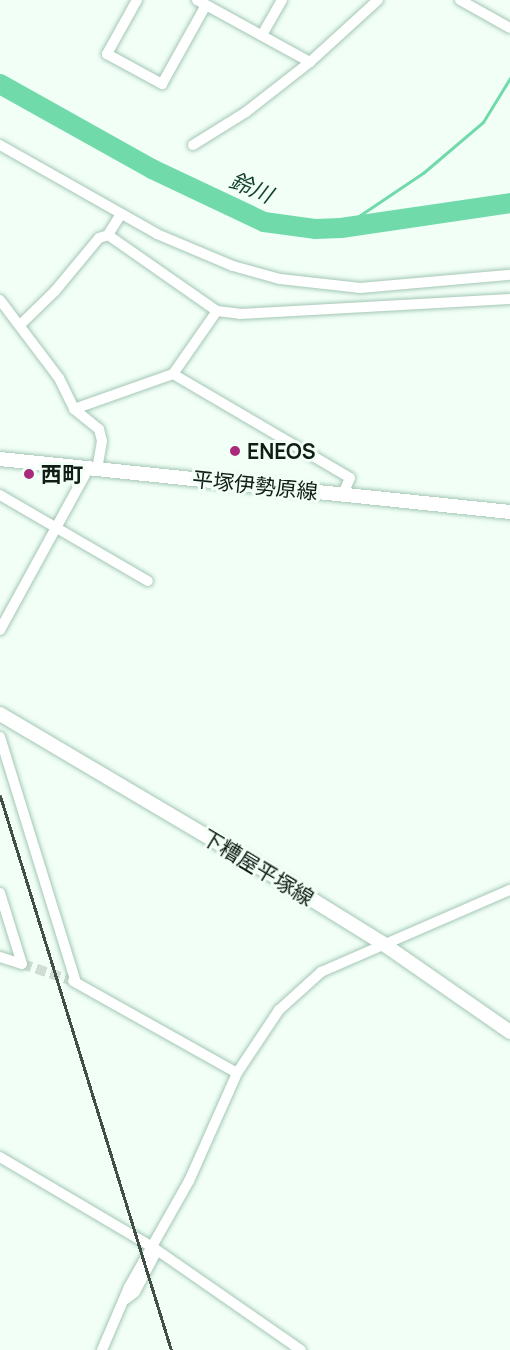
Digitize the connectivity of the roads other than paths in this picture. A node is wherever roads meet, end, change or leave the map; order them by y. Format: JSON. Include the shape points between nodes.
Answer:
{"nodes":[{"id":1,"x":137,"y":0,"type":"edge"},
{"id":2,"x":282,"y":0,"type":"edge"},
{"id":3,"x":378,"y":0,"type":"edge"},
{"id":4,"x":460,"y":0,"type":"edge"},
{"id":5,"x":207,"y":3,"type":"edge"},
{"id":6,"x":510,"y":28,"type":"edge"},
{"id":7,"x":262,"y":35,"type":"junction"},
{"id":8,"x":310,"y":62,"type":"junction"},
{"id":9,"x":0,"y":145,"type":"edge"},
{"id":10,"x":193,"y":145,"type":"dead end"},
{"id":11,"x":121,"y":214,"type":"junction"},
{"id":12,"x":108,"y":235,"type":"junction"},
{"id":13,"x":510,"y":275,"type":"edge"},
{"id":14,"x":510,"y":299,"type":"edge"},
{"id":15,"x":0,"y":300,"type":"edge"},
{"id":16,"x":217,"y":311,"type":"junction"},
{"id":17,"x":20,"y":325,"type":"junction"},
{"id":18,"x":173,"y":374,"type":"junction"},
{"id":19,"x":74,"y":409,"type":"junction"},
{"id":20,"x":0,"y":459,"type":"edge"},
{"id":21,"x":93,"y":469,"type":"junction"},
{"id":22,"x":0,"y":495,"type":"edge"},
{"id":23,"x":344,"y":495,"type":"junction"},
{"id":24,"x":510,"y":512,"type":"edge"},
{"id":25,"x":56,"y":528,"type":"junction"},
{"id":26,"x":148,"y":581,"type":"dead end"},
{"id":27,"x":0,"y":630,"type":"edge"},
{"id":28,"x":0,"y":714,"type":"edge"},
{"id":29,"x":0,"y":737,"type":"edge"},
{"id":30,"x":510,"y":890,"type":"edge"},
{"id":31,"x":0,"y":893,"type":"edge"},
{"id":32,"x":382,"y":943,"type":"junction"},
{"id":33,"x":0,"y":957,"type":"edge"},
{"id":34,"x":510,"y":1032,"type":"edge"},
{"id":35,"x":237,"y":1073,"type":"junction"},
{"id":36,"x":0,"y":1157,"type":"edge"},
{"id":37,"x":154,"y":1248,"type":"junction"},
{"id":38,"x":102,"y":1350,"type":"edge"},
{"id":39,"x":301,"y":1350,"type":"edge"}],
"edges":[{"from":1,"to":5,"type":"street","via":[[107,54],[162,84]]},
{"from":2,"to":7,"type":"street"},
{"from":3,"to":8,"type":"street"},
{"from":4,"to":6,"type":"street"},
{"from":5,"to":7,"type":"street"},
{"from":7,"to":8,"type":"street"},
{"from":8,"to":10,"type":"street","via":[[246,112]]},
{"from":9,"to":11,"type":"street"},
{"from":11,"to":12,"type":"street"},
{"from":11,"to":13,"type":"street","via":[[193,251],[233,266],[325,286],[433,285]]},
{"from":12,"to":16,"type":"street"},
{"from":12,"to":17,"type":"street","via":[[99,238],[55,291]]},
{"from":14,"to":16,"type":"street","via":[[240,314]]},
{"from":15,"to":17,"type":"street"},
{"from":16,"to":18,"type":"street"},
{"from":17,"to":19,"type":"street","via":[[59,378]]},
{"from":18,"to":19,"type":"street"},
{"from":18,"to":23,"type":"street","via":[[350,478]]},
{"from":19,"to":21,"type":"street","via":[[99,429],[102,441]]},
{"from":20,"to":21,"type":"main road","name":"平塚伊勢原線"},
{"from":21,"to":23,"type":"main road","name":"平塚伊勢原線"},
{"from":21,"to":25,"type":"street"},
{"from":22,"to":25,"type":"street"},
{"from":23,"to":24,"type":"main road","name":"平塚伊勢原線"},
{"from":25,"to":26,"type":"street"},
{"from":25,"to":27,"type":"street"},
{"from":28,"to":32,"type":"main road","name":"下糟屋平塚線"},
{"from":29,"to":35,"type":"street","via":[[75,981]]},
{"from":30,"to":32,"type":"street"},
{"from":31,"to":33,"type":"street","via":[[22,964]]},
{"from":32,"to":34,"type":"main road","name":"下糟屋平塚線"},
{"from":32,"to":35,"type":"street","via":[[321,972],[296,991],[262,1032]]},
{"from":35,"to":37,"type":"street"},
{"from":36,"to":37,"type":"street"},
{"from":37,"to":38,"type":"street","via":[[155,1254],[135,1292],[126,1299]]},
{"from":37,"to":39,"type":"street"}]}
